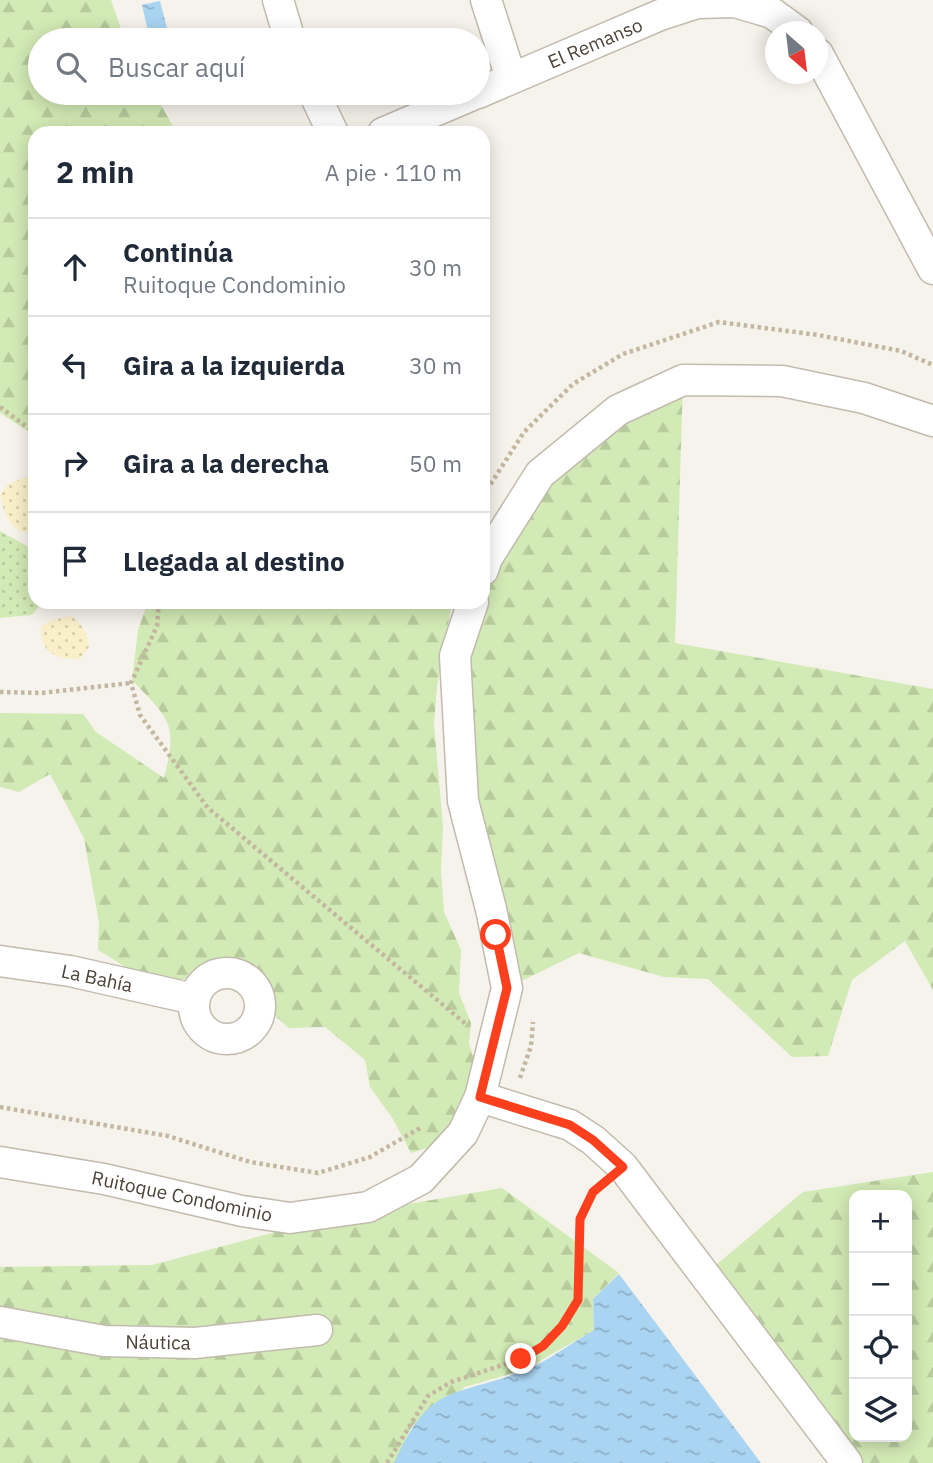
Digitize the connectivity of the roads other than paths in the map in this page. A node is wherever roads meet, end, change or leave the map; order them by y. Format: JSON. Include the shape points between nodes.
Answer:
{"nodes":[{"id":1,"x":278,"y":0,"type":"edge"},
{"id":2,"x":486,"y":0,"type":"edge"},
{"id":3,"x":783,"y":21,"type":"edge"},
{"id":4,"x":286,"y":28,"type":"edge"},
{"id":5,"x":828,"y":74,"type":"edge"},
{"id":6,"x":511,"y":78,"type":"junction"},
{"id":7,"x":490,"y":88,"type":"edge"},
{"id":8,"x":320,"y":105,"type":"edge"},
{"id":9,"x":450,"y":105,"type":"edge"},
{"id":10,"x":330,"y":126,"type":"edge"},
{"id":11,"x":400,"y":126,"type":"edge"},
{"id":12,"x":933,"y":269,"type":"edge"},
{"id":13,"x":933,"y":421,"type":"edge"},
{"id":14,"x":490,"y":553,"type":"edge"},
{"id":15,"x":470,"y":609,"type":"edge"},
{"id":16,"x":0,"y":961,"type":"edge"},
{"id":17,"x":194,"y":999,"type":"dead end"},
{"id":18,"x":480,"y":1097,"type":"junction"},
{"id":19,"x":0,"y":1162,"type":"edge"},
{"id":20,"x":0,"y":1322,"type":"edge"},
{"id":21,"x":317,"y":1330,"type":"dead end"},
{"id":22,"x":847,"y":1463,"type":"edge"}],
"edges":[{"from":1,"to":4,"type":"street"},
{"from":2,"to":6,"type":"street"},
{"from":3,"to":6,"type":"street","name":"El Remanso","via":[[735,2],[696,3]]},
{"from":5,"to":12,"type":"street"},
{"from":6,"to":7,"type":"street","name":"El Remanso"},
{"from":8,"to":10,"type":"street"},
{"from":9,"to":11,"type":"street","name":"El Remanso"},
{"from":13,"to":14,"type":"street","via":[[864,398],[782,381],[683,380],[618,410],[540,474]]},
{"from":15,"to":18,"type":"street","name":"Ruitoque Condominio","via":[[455,656],[462,788],[507,988]]},
{"from":16,"to":17,"type":"street","name":"La Bahía","via":[[70,971]]},
{"from":18,"to":19,"type":"street","name":"Ruitoque Condominio","via":[[463,1133],[421,1179],[368,1206],[290,1217]]},
{"from":18,"to":22,"type":"street","via":[[570,1125],[623,1167]]},
{"from":20,"to":21,"type":"street","name":"Náutica","via":[[117,1342],[195,1343]]}]}
